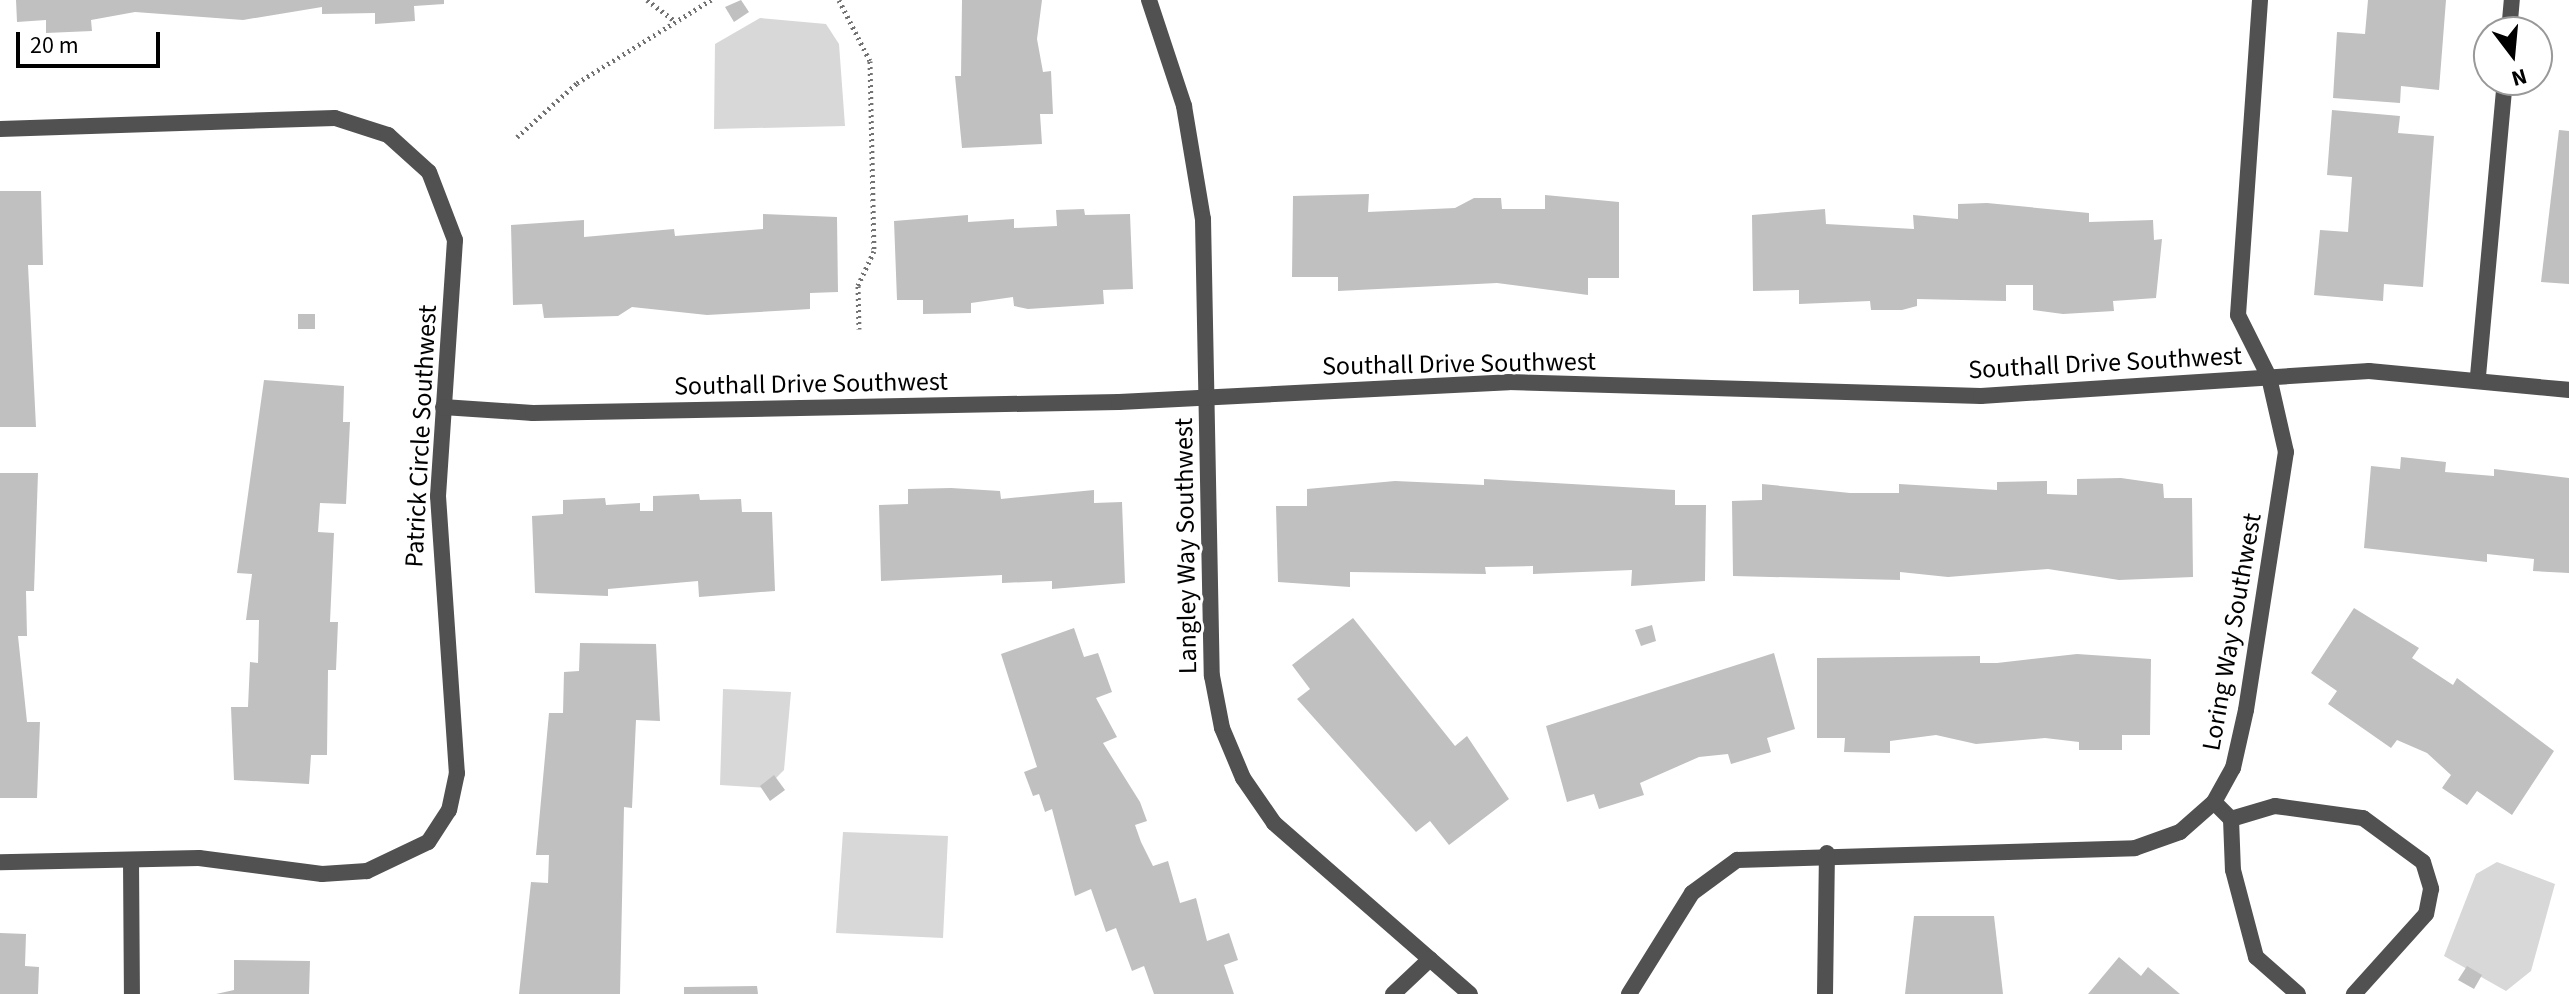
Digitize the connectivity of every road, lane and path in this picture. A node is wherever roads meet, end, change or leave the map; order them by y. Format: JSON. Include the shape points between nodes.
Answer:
{"nodes":[{"id":1,"x":647,"y":0,"type":"edge"},
{"id":2,"x":711,"y":0,"type":"edge"},
{"id":3,"x":839,"y":0,"type":"edge"},
{"id":4,"x":1149,"y":0,"type":"edge"},
{"id":5,"x":2260,"y":0,"type":"edge"},
{"id":6,"x":676,"y":21,"type":"junction"},
{"id":7,"x":2504,"y":96,"type":"edge"},
{"id":8,"x":0,"y":129,"type":"edge"},
{"id":9,"x":517,"y":137,"type":"dead end"},
{"id":10,"x":859,"y":329,"type":"dead end"},
{"id":11,"x":2478,"y":376,"type":"junction"},
{"id":12,"x":2269,"y":377,"type":"junction"},
{"id":13,"x":2569,"y":390,"type":"edge"},
{"id":14,"x":1207,"y":396,"type":"junction"},
{"id":15,"x":443,"y":407,"type":"junction"},
{"id":16,"x":2214,"y":802,"type":"junction"},
{"id":17,"x":2231,"y":819,"type":"junction"},
{"id":18,"x":1827,"y":853,"type":"junction"},
{"id":19,"x":131,"y":860,"type":"junction"},
{"id":20,"x":0,"y":862,"type":"edge"},
{"id":21,"x":1430,"y":959,"type":"junction"},
{"id":22,"x":132,"y":994,"type":"edge"},
{"id":23,"x":1393,"y":994,"type":"edge"},
{"id":24,"x":1470,"y":994,"type":"edge"},
{"id":25,"x":1629,"y":994,"type":"edge"},
{"id":26,"x":1825,"y":994,"type":"edge"},
{"id":27,"x":2298,"y":994,"type":"edge"},
{"id":28,"x":2354,"y":994,"type":"edge"}],
"edges":[{"from":1,"to":6,"type":"path"},
{"from":2,"to":6,"type":"path"},
{"from":3,"to":10,"type":"path","via":[[870,61],[874,251],[858,286]]},
{"from":4,"to":14,"type":"street","name":"Langley Way Southwest","via":[[1197,176]]},
{"from":5,"to":12,"type":"street","name":"Loring Way Southwest","via":[[2238,315]]},
{"from":6,"to":9,"type":"path","via":[[577,83]]},
{"from":7,"to":11,"type":"street"},
{"from":8,"to":15,"type":"street","name":"Patrick Circle Southwest","via":[[318,117],[388,135],[429,172],[453,224]]},
{"from":11,"to":12,"type":"street","name":"Southall Drive Southwest"},
{"from":11,"to":13,"type":"street","name":"Southall Drive Southwest"},
{"from":12,"to":14,"type":"street","name":"Southall Drive Southwest","via":[[1949,397],[1535,382]]},
{"from":12,"to":16,"type":"street","name":"Loring Way Southwest","via":[[2286,452],[2246,710],[2233,768]]},
{"from":14,"to":15,"type":"street","name":"Southall Drive Southwest","via":[[549,413]]},
{"from":14,"to":21,"type":"street","name":"Langley Way Southwest","via":[[1212,676],[1235,762],[1274,823]]},
{"from":15,"to":19,"type":"street","name":"Patrick Circle Southwest","via":[[439,573],[457,773],[440,827],[409,855],[345,874],[199,858]]},
{"from":16,"to":17,"type":"street"},
{"from":16,"to":18,"type":"street","name":"Loring Way Southwest","via":[[2180,832],[2135,848]]},
{"from":17,"to":27,"type":"street","via":[[2233,870],[2256,957]]},
{"from":17,"to":28,"type":"street","via":[[2275,806],[2363,818],[2423,862],[2431,889],[2426,914]]},
{"from":18,"to":25,"type":"street","name":"Loring Way Southwest","via":[[1755,855],[1705,879]]},
{"from":18,"to":26,"type":"street"},
{"from":19,"to":20,"type":"street","name":"Patrick Circle Southwest"},
{"from":19,"to":22,"type":"street"},
{"from":21,"to":23,"type":"street"},
{"from":21,"to":24,"type":"street","name":"Langley Way Southwest"}]}
